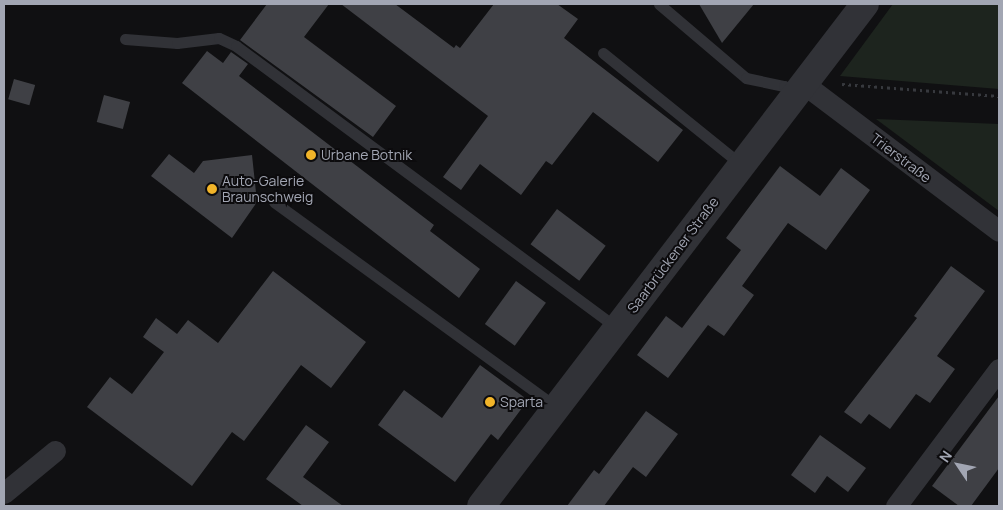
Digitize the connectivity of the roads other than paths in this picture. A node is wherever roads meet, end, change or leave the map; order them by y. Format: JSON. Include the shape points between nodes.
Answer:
{"nodes":[{"id":1,"x":659,"y":4,"type":"edge"},
{"id":2,"x":865,"y":4,"type":"edge"},
{"id":3,"x":125,"y":39,"type":"dead end"},
{"id":4,"x":603,"y":52,"type":"dead end"},
{"id":5,"x":800,"y":90,"type":"junction"},
{"id":6,"x":742,"y":165,"type":"junction"},
{"id":7,"x":274,"y":202,"type":"dead end"},
{"id":8,"x":999,"y":231,"type":"edge"},
{"id":9,"x":617,"y":328,"type":"junction"},
{"id":10,"x":999,"y":369,"type":"edge"},
{"id":11,"x":556,"y":408,"type":"junction"},
{"id":12,"x":55,"y":451,"type":"dead end"},
{"id":13,"x":4,"y":493,"type":"edge"},
{"id":14,"x":481,"y":506,"type":"edge"},
{"id":15,"x":896,"y":506,"type":"edge"}],
"edges":[{"from":1,"to":5,"type":"lane","via":[[746,78]]},
{"from":2,"to":5,"type":"street","name":"Saarbrückener Straße"},
{"from":3,"to":9,"type":"lane","via":[[177,43],[219,38],[236,46]]},
{"from":4,"to":6,"type":"lane"},
{"from":5,"to":6,"type":"street","name":"Saarbrückener Straße"},
{"from":5,"to":8,"type":"street","name":"Trierstraße"},
{"from":6,"to":9,"type":"street","name":"Saarbrückener Straße"},
{"from":7,"to":11,"type":"lane"},
{"from":9,"to":11,"type":"street","name":"Saarbrückener Straße"},
{"from":10,"to":15,"type":"street"},
{"from":11,"to":14,"type":"street","name":"Saarbrückener Straße"},
{"from":12,"to":13,"type":"street"}]}
